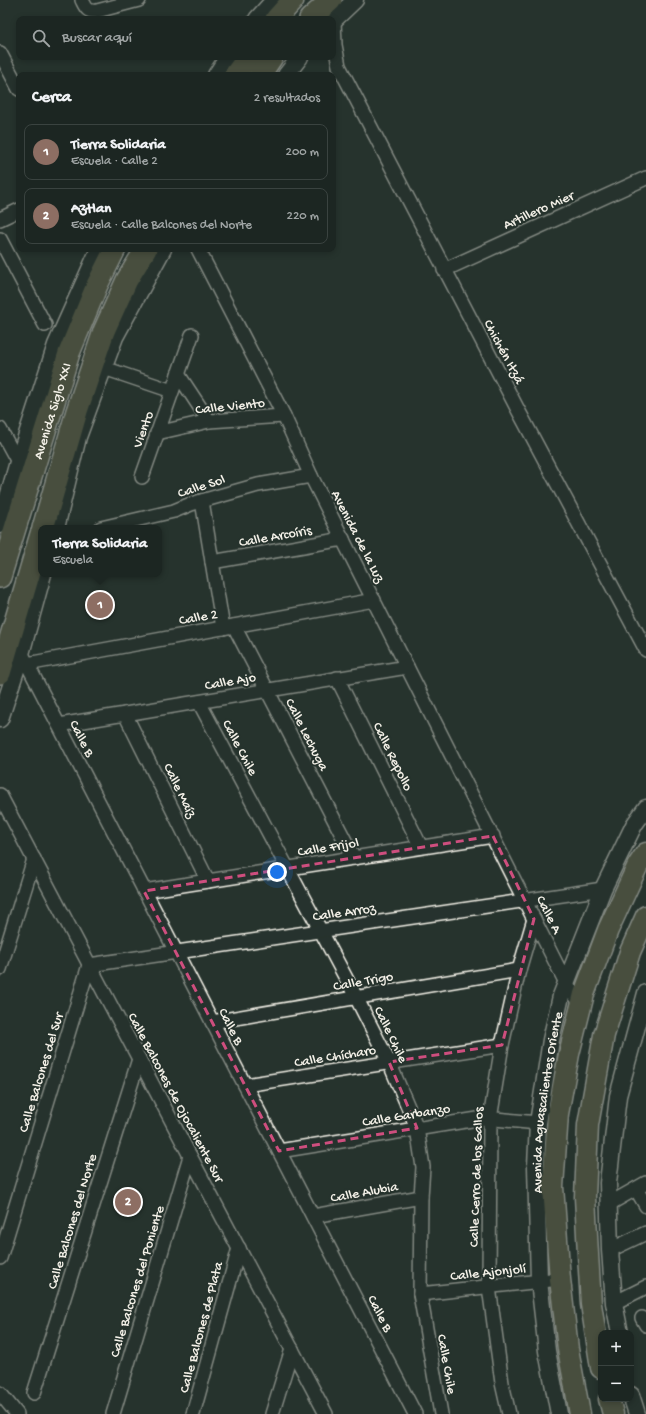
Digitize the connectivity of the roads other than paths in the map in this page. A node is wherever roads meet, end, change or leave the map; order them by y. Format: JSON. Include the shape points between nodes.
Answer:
{"nodes":[{"id":1,"x":139,"y":0,"type":"edge"},
{"id":2,"x":274,"y":0,"type":"edge"},
{"id":3,"x":293,"y":0,"type":"edge"},
{"id":4,"x":354,"y":0,"type":"edge"},
{"id":5,"x":91,"y":5,"type":"edge"},
{"id":6,"x":333,"y":14,"type":"edge"},
{"id":7,"x":260,"y":16,"type":"edge"},
{"id":8,"x":279,"y":16,"type":"edge"},
{"id":9,"x":336,"y":52,"type":"edge"},
{"id":10,"x":0,"y":53,"type":"edge"},
{"id":11,"x":226,"y":60,"type":"edge"},
{"id":12,"x":246,"y":60,"type":"edge"},
{"id":13,"x":270,"y":60,"type":"edge"},
{"id":14,"x":298,"y":60,"type":"edge"},
{"id":15,"x":331,"y":60,"type":"edge"},
{"id":16,"x":338,"y":66,"type":"junction"},
{"id":17,"x":218,"y":72,"type":"edge"},
{"id":18,"x":237,"y":72,"type":"edge"},
{"id":19,"x":262,"y":72,"type":"edge"},
{"id":20,"x":288,"y":72,"type":"edge"},
{"id":21,"x":16,"y":83,"type":"edge"},
{"id":22,"x":646,"y":178,"type":"edge"},
{"id":23,"x":16,"y":211,"type":"edge"},
{"id":24,"x":0,"y":219,"type":"edge"},
{"id":25,"x":0,"y":239,"type":"edge"},
{"id":26,"x":98,"y":252,"type":"edge"},
{"id":27,"x":114,"y":252,"type":"edge"},
{"id":28,"x":144,"y":252,"type":"edge"},
{"id":29,"x":161,"y":252,"type":"edge"},
{"id":30,"x":200,"y":252,"type":"edge"},
{"id":31,"x":444,"y":270,"type":"junction"},
{"id":32,"x":45,"y":325,"type":"dead end"},
{"id":33,"x":192,"y":335,"type":"dead end"},
{"id":34,"x":104,"y":368,"type":"junction"},
{"id":35,"x":178,"y":374,"type":"junction"},
{"id":36,"x":172,"y":391,"type":"junction"},
{"id":37,"x":284,"y":416,"type":"junction"},
{"id":38,"x":209,"y":421,"type":"junction"},
{"id":39,"x":0,"y":429,"type":"edge"},
{"id":40,"x":157,"y":433,"type":"junction"},
{"id":41,"x":18,"y":462,"type":"junction"},
{"id":42,"x":311,"y":476,"type":"junction"},
{"id":43,"x":142,"y":477,"type":"dead end"},
{"id":44,"x":202,"y":501,"type":"junction"},
{"id":45,"x":0,"y":525,"type":"edge"},
{"id":46,"x":44,"y":525,"type":"edge"},
{"id":47,"x":57,"y":525,"type":"edge"},
{"id":48,"x":114,"y":525,"type":"edge"},
{"id":49,"x":343,"y":539,"type":"junction"},
{"id":50,"x":38,"y":544,"type":"edge"},
{"id":51,"x":212,"y":562,"type":"junction"},
{"id":52,"x":42,"y":577,"type":"edge"},
{"id":53,"x":0,"y":578,"type":"edge"},
{"id":54,"x":374,"y":600,"type":"junction"},
{"id":55,"x":229,"y":627,"type":"junction"},
{"id":56,"x":646,"y":650,"type":"edge"},
{"id":57,"x":24,"y":658,"type":"junction"},
{"id":58,"x":407,"y":666,"type":"junction"},
{"id":59,"x":0,"y":673,"type":"edge"},
{"id":60,"x":337,"y":678,"type":"junction"},
{"id":61,"x":268,"y":690,"type":"junction"},
{"id":62,"x":198,"y":702,"type":"junction"},
{"id":63,"x":125,"y":714,"type":"junction"},
{"id":64,"x":0,"y":718,"type":"edge"},
{"id":65,"x":58,"y":725,"type":"junction"},
{"id":66,"x":0,"y":795,"type":"edge"},
{"id":67,"x":646,"y":808,"type":"edge"},
{"id":68,"x":493,"y":836,"type":"junction"},
{"id":69,"x":422,"y":847,"type":"junction"},
{"id":70,"x":646,"y":853,"type":"edge"},
{"id":71,"x":354,"y":858,"type":"junction"},
{"id":72,"x":34,"y":859,"type":"junction"},
{"id":73,"x":286,"y":868,"type":"junction"},
{"id":74,"x":208,"y":881,"type":"junction"},
{"id":75,"x":603,"y":889,"type":"junction"},
{"id":76,"x":144,"y":891,"type":"junction"},
{"id":77,"x":525,"y":900,"type":"junction"},
{"id":78,"x":646,"y":916,"type":"edge"},
{"id":79,"x":534,"y":919,"type":"junction"},
{"id":80,"x":320,"y":931,"type":"junction"},
{"id":81,"x":176,"y":952,"type":"junction"},
{"id":82,"x":89,"y":965,"type":"junction"},
{"id":83,"x":0,"y":969,"type":"edge"},
{"id":84,"x":519,"y":970,"type":"junction"},
{"id":85,"x":566,"y":983,"type":"junction"},
{"id":86,"x":646,"y":992,"type":"edge"},
{"id":87,"x":356,"y":997,"type":"junction"},
{"id":88,"x":581,"y":1004,"type":"junction"},
{"id":89,"x":212,"y":1022,"type":"junction"},
{"id":90,"x":502,"y":1045,"type":"junction"},
{"id":91,"x":139,"y":1059,"type":"junction"},
{"id":92,"x":389,"y":1062,"type":"junction"},
{"id":93,"x":245,"y":1085,"type":"junction"},
{"id":94,"x":490,"y":1119,"type":"junction"},
{"id":95,"x":538,"y":1123,"type":"junction"},
{"id":96,"x":417,"y":1128,"type":"junction"},
{"id":97,"x":279,"y":1151,"type":"junction"},
{"id":98,"x":190,"y":1156,"type":"junction"},
{"id":99,"x":641,"y":1186,"type":"edge"},
{"id":100,"x":421,"y":1197,"type":"junction"},
{"id":101,"x":609,"y":1204,"type":"junction"},
{"id":102,"x":646,"y":1206,"type":"edge"},
{"id":103,"x":313,"y":1216,"type":"junction"},
{"id":104,"x":646,"y":1233,"type":"edge"},
{"id":105,"x":239,"y":1248,"type":"junction"},
{"id":106,"x":610,"y":1250,"type":"junction"},
{"id":107,"x":0,"y":1258,"type":"edge"},
{"id":108,"x":560,"y":1279,"type":"junction"},
{"id":109,"x":539,"y":1281,"type":"junction"},
{"id":110,"x":489,"y":1287,"type":"junction"},
{"id":111,"x":646,"y":1288,"type":"edge"},
{"id":112,"x":420,"y":1294,"type":"junction"},
{"id":113,"x":614,"y":1303,"type":"junction"},
{"id":114,"x":619,"y":1330,"type":"edge"},
{"id":115,"x":292,"y":1349,"type":"junction"},
{"id":116,"x":601,"y":1366,"type":"edge"},
{"id":117,"x":0,"y":1392,"type":"edge"},
{"id":118,"x":34,"y":1393,"type":"dead end"},
{"id":119,"x":610,"y":1402,"type":"edge"},
{"id":120,"x":633,"y":1402,"type":"edge"},
{"id":121,"x":17,"y":1414,"type":"edge"},
{"id":122,"x":113,"y":1414,"type":"edge"},
{"id":123,"x":193,"y":1414,"type":"edge"},
{"id":124,"x":272,"y":1414,"type":"edge"},
{"id":125,"x":326,"y":1414,"type":"edge"},
{"id":126,"x":415,"y":1414,"type":"edge"},
{"id":127,"x":441,"y":1414,"type":"edge"},
{"id":128,"x":509,"y":1414,"type":"edge"},
{"id":129,"x":559,"y":1414,"type":"edge"},
{"id":130,"x":580,"y":1414,"type":"edge"},
{"id":131,"x":613,"y":1414,"type":"edge"},
{"id":132,"x":637,"y":1414,"type":"edge"}],
"edges":[{"from":1,"to":5,"type":"street"},
{"from":2,"to":7,"type":"street"},
{"from":3,"to":8,"type":"highway"},
{"from":4,"to":6,"type":"street"},
{"from":9,"to":16,"type":"street"},
{"from":10,"to":21,"type":"street"},
{"from":11,"to":17,"type":"street"},
{"from":12,"to":18,"type":"highway"},
{"from":13,"to":19,"type":"highway"},
{"from":14,"to":20,"type":"street"},
{"from":15,"to":16,"type":"street"},
{"from":16,"to":31,"type":"street","name":"Chichén Itzá"},
{"from":22,"to":31,"type":"street","name":"Artillero Mier"},
{"from":23,"to":24,"type":"street"},
{"from":25,"to":32,"type":"street"},
{"from":26,"to":41,"type":"street","name":"Avenida Siglo XXI","via":[[56,345]]},
{"from":27,"to":53,"type":"highway","name":"Avenida Siglo XXI","via":[[69,353]]},
{"from":28,"to":46,"type":"highway","name":"Avenida Siglo XXI","via":[[126,280],[104,331],[77,411]]},
{"from":29,"to":34,"type":"street","via":[[115,337]]},
{"from":30,"to":37,"type":"street","name":"Avenida de la Luz"},
{"from":31,"to":56,"type":"street","name":"Chichén Itzá"},
{"from":33,"to":35,"type":"street","name":"Viento"},
{"from":34,"to":36,"type":"street"},
{"from":34,"to":47,"type":"street","via":[[78,437]]},
{"from":35,"to":36,"type":"street","name":"Viento"},
{"from":35,"to":38,"type":"street"},
{"from":36,"to":40,"type":"street","name":"Viento"},
{"from":37,"to":38,"type":"street","name":"Calle Viento"},
{"from":37,"to":42,"type":"street","name":"Avenida de la Luz"},
{"from":38,"to":40,"type":"street","name":"Calle Viento"},
{"from":39,"to":41,"type":"street"},
{"from":40,"to":43,"type":"street","name":"Viento"},
{"from":41,"to":45,"type":"street","name":"Avenida Siglo XXI"},
{"from":42,"to":44,"type":"street","name":"Calle Sol","via":[[258,485]]},
{"from":42,"to":49,"type":"street","name":"Avenida de la Luz"},
{"from":44,"to":48,"type":"street","name":"Calle Sol","via":[[174,511]]},
{"from":44,"to":51,"type":"street","name":"Calle Lechuga"},
{"from":49,"to":51,"type":"street","name":"Calle Arcoíris"},
{"from":49,"to":54,"type":"street","name":"Avenida de la Luz"},
{"from":50,"to":59,"type":"highway"},
{"from":51,"to":55,"type":"street","name":"Calle Lechuga"},
{"from":52,"to":57,"type":"street"},
{"from":54,"to":55,"type":"street","name":"Calle 2"},
{"from":54,"to":58,"type":"street","name":"Avenida de la Luz"},
{"from":55,"to":57,"type":"street","name":"Calle 2"},
{"from":55,"to":61,"type":"street","name":"Calle Lechuga"},
{"from":57,"to":64,"type":"street"},
{"from":57,"to":65,"type":"street","name":"Calle B"},
{"from":58,"to":60,"type":"street","name":"Calle Ajo"},
{"from":58,"to":68,"type":"street","name":"Avenida de la Luz"},
{"from":60,"to":61,"type":"street","name":"Calle Ajo"},
{"from":60,"to":69,"type":"street","name":"Calle Repollo"},
{"from":61,"to":62,"type":"street","name":"Calle Ajo"},
{"from":61,"to":71,"type":"street","name":"Calle Lechuga"},
{"from":62,"to":63,"type":"street","name":"Calle Ajo"},
{"from":62,"to":73,"type":"street","name":"Calle Chile"},
{"from":63,"to":65,"type":"street","name":"Calle Ajo"},
{"from":63,"to":74,"type":"street","name":"Calle Maíz"},
{"from":65,"to":76,"type":"street","name":"Calle B"},
{"from":66,"to":72,"type":"street","name":"Calle Balcones de Ojocaliente Sur"},
{"from":67,"to":75,"type":"street","name":"Avenida Aguascalientes Oriente","via":[[634,826]]},
{"from":68,"to":69,"type":"street","name":"Calle Frijol"},
{"from":68,"to":77,"type":"street","name":"Calle A"},
{"from":69,"to":71,"type":"street","name":"Calle Frijol"},
{"from":70,"to":88,"type":"main road","name":"Avenida Aguascalientes Oriente","via":[[608,930]]},
{"from":71,"to":73,"type":"street","name":"Calle Frijol"},
{"from":72,"to":82,"type":"street","name":"Calle Balcones de Ojocaliente Sur"},
{"from":72,"to":83,"type":"street"},
{"from":73,"to":74,"type":"street","name":"Calle Frijol"},
{"from":73,"to":80,"type":"street","name":"Calle Chile"},
{"from":74,"to":76,"type":"street","name":"Calle Frijol"},
{"from":75,"to":77,"type":"street","name":"Calle Arroz"},
{"from":75,"to":85,"type":"street","name":"Avenida Aguascalientes Oriente"},
{"from":76,"to":81,"type":"street","name":"Calle B"},
{"from":77,"to":79,"type":"street","name":"Calle A"},
{"from":77,"to":80,"type":"street","name":"Calle Arroz"},
{"from":78,"to":116,"type":"main road","via":[[630,952],[604,1036],[588,1125],[585,1198],[591,1304]]},
{"from":79,"to":84,"type":"street","name":"Calle Cerro de los Gallos"},
{"from":79,"to":85,"type":"street","name":"Calle A"},
{"from":80,"to":81,"type":"street","name":"Calle Arroz"},
{"from":80,"to":87,"type":"street","name":"Calle Chile"},
{"from":81,"to":82,"type":"street","name":"Calle Arroz"},
{"from":81,"to":89,"type":"street","name":"Calle B"},
{"from":82,"to":91,"type":"street","name":"Calle Balcones de Ojocaliente Sur"},
{"from":82,"to":107,"type":"street","name":"Calle Balcones del Sur"},
{"from":84,"to":87,"type":"street","name":"Calle Trigo"},
{"from":84,"to":90,"type":"street","name":"Calle Cerro de los Gallos"},
{"from":85,"to":88,"type":"street","name":"Calle A"},
{"from":85,"to":95,"type":"street","name":"Avenida Aguascalientes Oriente","via":[[551,1040]]},
{"from":86,"to":101,"type":"street","via":[[618,1096],[608,1183]]},
{"from":87,"to":89,"type":"street","name":"Calle Trigo"},
{"from":87,"to":92,"type":"street","name":"Calle Chile"},
{"from":88,"to":108,"type":"main road","name":"Avenida Aguascalientes Oriente","via":[[558,1114],[553,1187]]},
{"from":89,"to":93,"type":"street","name":"Calle B"},
{"from":90,"to":92,"type":"street","name":"Calle Chícharo"},
{"from":90,"to":94,"type":"street","name":"Calle Cerro de los Gallos"},
{"from":91,"to":98,"type":"street","name":"Calle Balcones de Ojocaliente Sur"},
{"from":91,"to":118,"type":"street","name":"Calle Balcones del Norte"},
{"from":92,"to":93,"type":"street","name":"Calle Chícharo"},
{"from":92,"to":96,"type":"street","name":"Calle Chile"},
{"from":93,"to":97,"type":"street","name":"Calle B"},
{"from":94,"to":95,"type":"street","name":"Calle Garbanzo"},
{"from":94,"to":96,"type":"street","name":"Calle Garbanzo"},
{"from":94,"to":110,"type":"street","name":"Calle Cerro de los Gallos"},
{"from":95,"to":109,"type":"street","name":"Avenida Aguascalientes Oriente","via":[[536,1166]]},
{"from":96,"to":97,"type":"street","name":"Calle Garbanzo"},
{"from":96,"to":100,"type":"street","name":"Calle Chile","via":[[423,1167]]},
{"from":97,"to":103,"type":"street","name":"Calle B"},
{"from":98,"to":105,"type":"street","name":"Calle Balcones de Ojocaliente Sur"},
{"from":98,"to":122,"type":"street","name":"Calle Balcones del Poniente"},
{"from":99,"to":101,"type":"street"},
{"from":99,"to":102,"type":"street"},
{"from":100,"to":103,"type":"street","name":"Calle Alubia"},
{"from":100,"to":112,"type":"street","name":"Calle Chile"},
{"from":101,"to":106,"type":"street"},
{"from":103,"to":126,"type":"street","name":"Calle B"},
{"from":104,"to":106,"type":"street"},
{"from":105,"to":115,"type":"street","name":"Calle Balcones de Ojocaliente Sur"},
{"from":105,"to":123,"type":"street","name":"Calle Balcones de Plata"},
{"from":106,"to":113,"type":"street"},
{"from":108,"to":109,"type":"street","name":"Calle Ajonjolí"},
{"from":108,"to":130,"type":"main road","name":"Avenida Aguascalientes Oriente","via":[[568,1349]]},
{"from":109,"to":110,"type":"street","name":"Calle Ajonjolí"},
{"from":109,"to":129,"type":"street","name":"Avenida Aguascalientes Oriente","via":[[547,1351]]},
{"from":110,"to":112,"type":"street","name":"Calle Ajonjolí"},
{"from":110,"to":128,"type":"street","name":"Calle Cerro de los Gallos","via":[[502,1383]]},
{"from":111,"to":113,"type":"street"},
{"from":112,"to":127,"type":"street","name":"Calle Chile"},
{"from":113,"to":114,"type":"street"},
{"from":115,"to":124,"type":"street"},
{"from":115,"to":125,"type":"street","name":"Calle Balcones de Ojocaliente Sur"},
{"from":117,"to":121,"type":"street"},
{"from":119,"to":131,"type":"main road"},
{"from":120,"to":132,"type":"street"}]}
